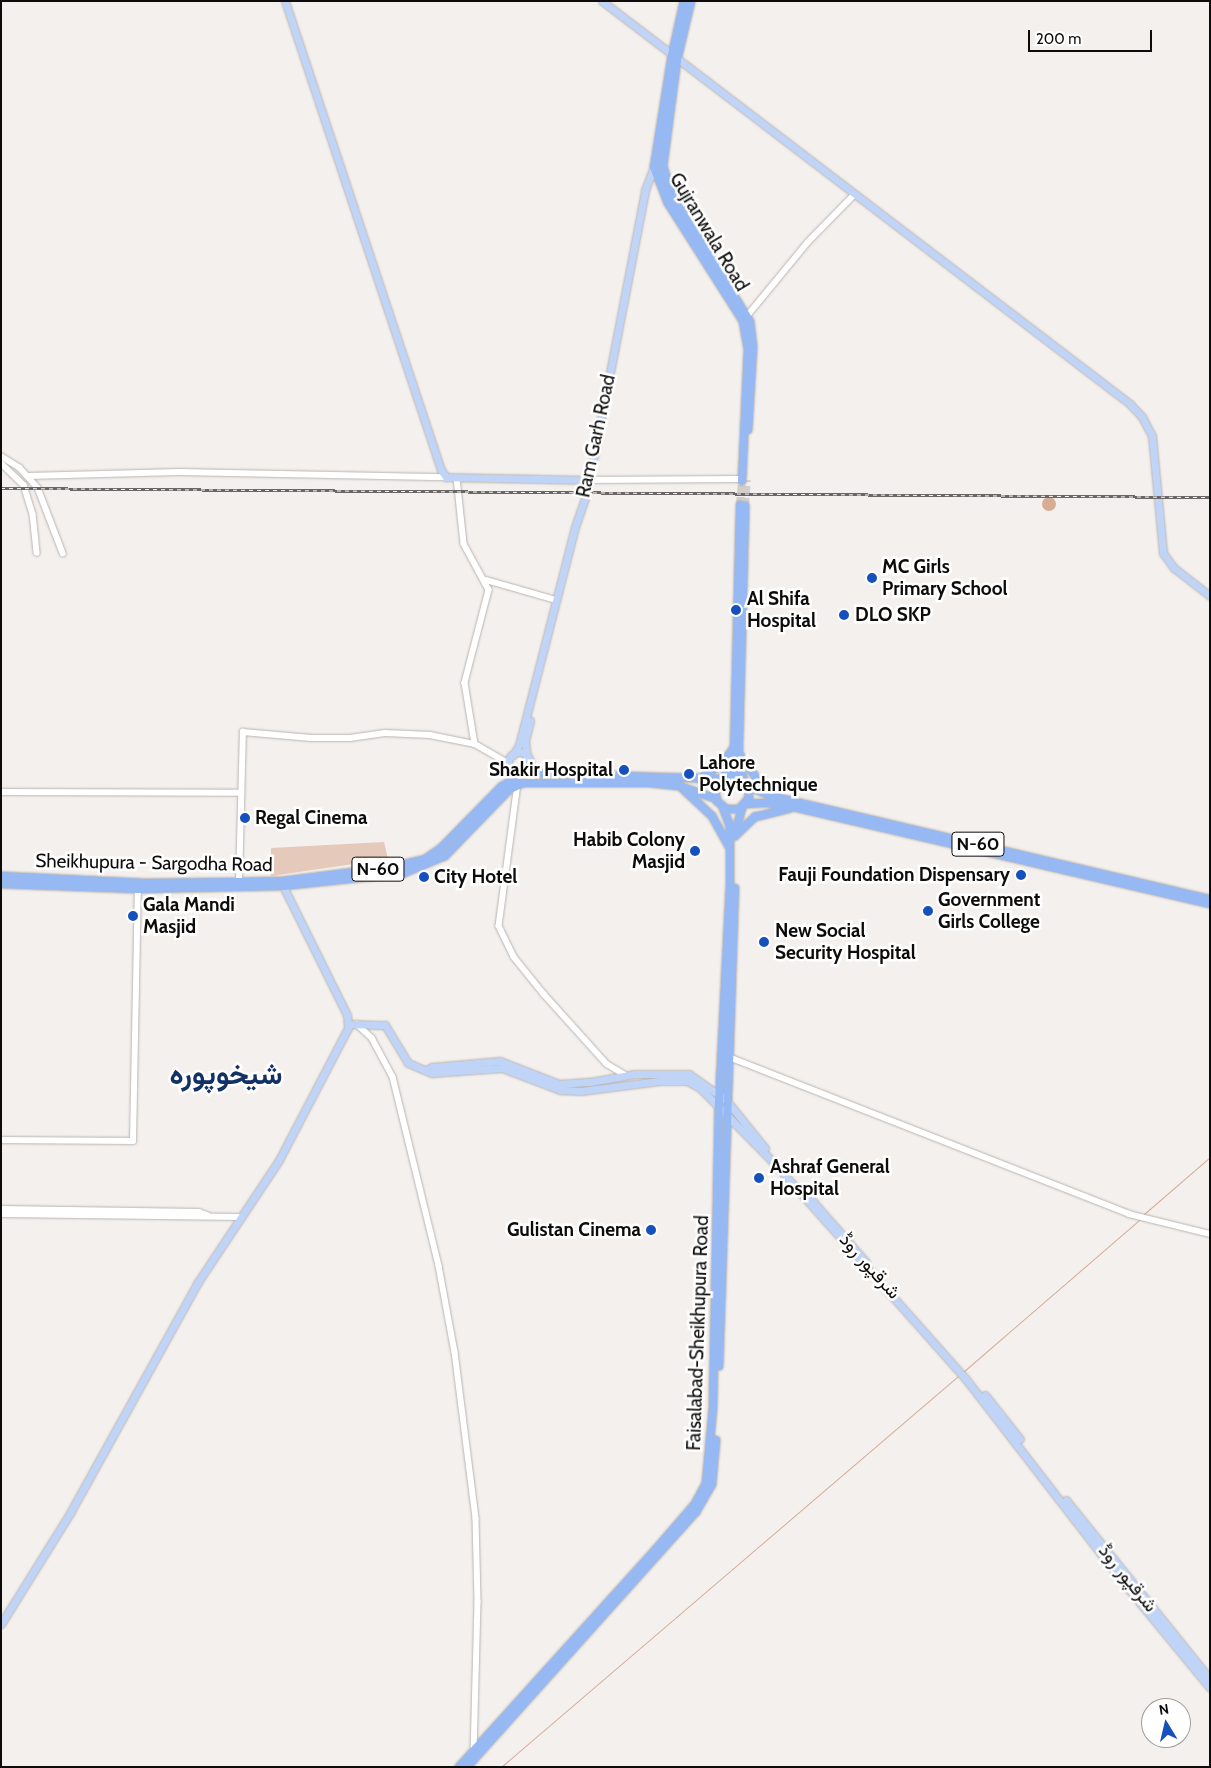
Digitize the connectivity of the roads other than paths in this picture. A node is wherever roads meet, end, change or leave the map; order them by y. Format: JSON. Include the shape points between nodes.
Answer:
{"nodes":[{"id":1,"x":285,"y":1,"type":"edge"},
{"id":2,"x":602,"y":1,"type":"edge"},
{"id":3,"x":684,"y":1,"type":"edge"},
{"id":4,"x":691,"y":1,"type":"edge"},
{"id":5,"x":674,"y":57,"type":"junction"},
{"id":6,"x":654,"y":167,"type":"junction"},
{"id":7,"x":854,"y":195,"type":"junction"},
{"id":8,"x":697,"y":241,"type":"junction"},
{"id":9,"x":748,"y":316,"type":"junction"},
{"id":10,"x":1,"y":456,"type":"edge"},
{"id":11,"x":1,"y":463,"type":"edge"},
{"id":12,"x":28,"y":476,"type":"junction"},
{"id":13,"x":446,"y":477,"type":"junction"},
{"id":14,"x":457,"y":478,"type":"junction"},
{"id":15,"x":588,"y":480,"type":"junction"},
{"id":16,"x":742,"y":480,"type":"junction"},
{"id":17,"x":743,"y":505,"type":"tunnel mouth"},
{"id":18,"x":63,"y":552,"type":"dead end"},
{"id":19,"x":37,"y":553,"type":"dead end"},
{"id":20,"x":486,"y":580,"type":"junction"},
{"id":21,"x":1210,"y":596,"type":"edge"},
{"id":22,"x":556,"y":600,"type":"junction"},
{"id":23,"x":531,"y":704,"type":"junction"},
{"id":24,"x":475,"y":744,"type":"junction"},
{"id":25,"x":736,"y":751,"type":"junction"},
{"id":26,"x":513,"y":755,"type":"junction"},
{"id":27,"x":528,"y":757,"type":"junction"},
{"id":28,"x":508,"y":763,"type":"junction"},
{"id":29,"x":523,"y":773,"type":"junction"},
{"id":30,"x":723,"y":778,"type":"junction"},
{"id":31,"x":697,"y":780,"type":"junction"},
{"id":32,"x":514,"y":783,"type":"junction"},
{"id":33,"x":746,"y":783,"type":"junction"},
{"id":34,"x":503,"y":785,"type":"junction"},
{"id":35,"x":679,"y":786,"type":"junction"},
{"id":36,"x":1,"y":792,"type":"edge"},
{"id":37,"x":241,"y":793,"type":"junction"},
{"id":38,"x":505,"y":795,"type":"junction"},
{"id":39,"x":716,"y":799,"type":"junction"},
{"id":40,"x":794,"y":805,"type":"junction"},
{"id":41,"x":744,"y":806,"type":"junction"},
{"id":42,"x":723,"y":808,"type":"junction"},
{"id":43,"x":735,"y":836,"type":"junction"},
{"id":44,"x":730,"y":852,"type":"junction"},
{"id":45,"x":1,"y":876,"type":"edge"},
{"id":46,"x":343,"y":877,"type":"junction"},
{"id":47,"x":239,"y":882,"type":"junction"},
{"id":48,"x":1,"y":884,"type":"edge"},
{"id":49,"x":283,"y":886,"type":"junction"},
{"id":50,"x":138,"y":889,"type":"junction"},
{"id":51,"x":1210,"y":898,"type":"edge"},
{"id":52,"x":1210,"y":904,"type":"edge"},
{"id":53,"x":353,"y":1024,"type":"junction"},
{"id":54,"x":730,"y":1057,"type":"junction"},
{"id":55,"x":426,"y":1070,"type":"junction"},
{"id":56,"x":625,"y":1075,"type":"junction"},
{"id":57,"x":688,"y":1078,"type":"junction"},
{"id":58,"x":720,"y":1096,"type":"junction"},
{"id":59,"x":728,"y":1105,"type":"junction"},
{"id":60,"x":720,"y":1110,"type":"junction"},
{"id":61,"x":726,"y":1117,"type":"junction"},
{"id":62,"x":1,"y":1140,"type":"edge"},
{"id":63,"x":1,"y":1209,"type":"edge"},
{"id":64,"x":1,"y":1214,"type":"edge"},
{"id":65,"x":207,"y":1215,"type":"junction"},
{"id":66,"x":241,"y":1217,"type":"junction"},
{"id":67,"x":1210,"y":1234,"type":"edge"},
{"id":68,"x":956,"y":1366,"type":"junction"},
{"id":69,"x":963,"y":1373,"type":"junction"},
{"id":70,"x":657,"y":1552,"type":"junction"},
{"id":71,"x":1,"y":1624,"type":"edge"},
{"id":72,"x":1210,"y":1680,"type":"edge"},
{"id":73,"x":1210,"y":1688,"type":"edge"},
{"id":74,"x":474,"y":1750,"type":"junction"},
{"id":75,"x":459,"y":1767,"type":"edge"},
{"id":76,"x":467,"y":1767,"type":"edge"}],
"edges":[{"from":1,"to":13,"type":"main road","via":[[428,423],[435,456]]},
{"from":2,"to":5,"type":"main road"},
{"from":3,"to":5,"type":"highway","name":"Gujranwala Road"},
{"from":4,"to":5,"type":"highway","name":"Gujranwala Road"},
{"from":5,"to":6,"type":"highway","name":"Gujranwala Road"},
{"from":5,"to":7,"type":"main road"},
{"from":5,"to":8,"type":"highway","name":"Gujranwala Road","via":[[663,166],[672,195]]},
{"from":6,"to":8,"type":"highway","name":"Gujranwala Road","via":[[668,203]]},
{"from":6,"to":15,"type":"main road","name":"Ram Garh Road","via":[[645,190]]},
{"from":7,"to":9,"type":"street","via":[[812,238]]},
{"from":7,"to":21,"type":"main road","via":[[1142,416],[1152,436],[1155,454],[1163,553],[1174,568]]},
{"from":8,"to":9,"type":"highway","name":"Gujranwala Road"},
{"from":8,"to":16,"type":"highway","name":"Gujranwala Road","via":[[739,312],[746,335]]},
{"from":9,"to":16,"type":"highway","name":"Gujranwala Road","via":[[753,347]]},
{"from":10,"to":12,"type":"street"},
{"from":11,"to":19,"type":"street","via":[[24,485],[34,514]]},
{"from":12,"to":13,"type":"street","via":[[188,472]]},
{"from":12,"to":18,"type":"street","via":[[38,488]]},
{"from":13,"to":14,"type":"main road"},
{"from":14,"to":15,"type":"main road"},
{"from":14,"to":20,"type":"street","via":[[464,544]]},
{"from":15,"to":16,"type":"street"},
{"from":15,"to":22,"type":"main road","name":"Ram Garh Road"},
{"from":17,"to":25,"type":"highway"},
{"from":20,"to":22,"type":"street"},
{"from":20,"to":24,"type":"street","via":[[489,601],[465,683]]},
{"from":22,"to":23,"type":"main road","name":"Ram Garh Road"},
{"from":23,"to":26,"type":"main road","name":"Ram Garh Road"},
{"from":23,"to":27,"type":"main road","name":"Ram Garh Road","via":[[525,741]]},
{"from":24,"to":28,"type":"street"},
{"from":24,"to":37,"type":"street","via":[[399,733],[350,738],[245,731],[241,735]]},
{"from":25,"to":30,"type":"highway"},
{"from":25,"to":31,"type":"highway"},
{"from":25,"to":33,"type":"highway"},
{"from":25,"to":40,"type":"highway","via":[[761,784]]},
{"from":26,"to":27,"type":"main road","via":[[519,753]]},
{"from":26,"to":28,"type":"main road"},
{"from":27,"to":29,"type":"main road","via":[[529,766]]},
{"from":28,"to":29,"type":"main road","via":[[513,772]]},
{"from":29,"to":31,"type":"highway","name":"Sheikhupura - Sargodha Road","number":"N-60"},
{"from":29,"to":32,"type":"highway","name":"Sheikhupura - Sargodha Road","number":"N-60"},
{"from":30,"to":31,"type":"highway","name":"Sheikhupura - Sargodha Road","number":"N-60"},
{"from":30,"to":33,"type":"highway","via":[[736,776]]},
{"from":30,"to":39,"type":"highway","via":[[715,788]]},
{"from":32,"to":34,"type":"highway","name":"Sheikhupura - Sargodha Road","number":"N-60"},
{"from":32,"to":35,"type":"highway"},
{"from":32,"to":38,"type":"highway","name":"Sheikhupura - Sargodha Road","number":"N-60"},
{"from":32,"to":56,"type":"street","via":[[499,926],[514,957],[544,994],[601,1058]]},
{"from":33,"to":40,"type":"highway","number":"N-60"},
{"from":33,"to":41,"type":"highway","via":[[750,795]]},
{"from":34,"to":38,"type":"highway"},
{"from":34,"to":46,"type":"highway","name":"Sheikhupura - Sargodha Road","number":"N-60","via":[[440,849],[425,859]]},
{"from":35,"to":39,"type":"highway"},
{"from":35,"to":44,"type":"highway","via":[[712,816]]},
{"from":36,"to":37,"type":"street"},
{"from":37,"to":47,"type":"street"},
{"from":38,"to":46,"type":"highway","name":"Sheikhupura - Sargodha Road","number":"N-60","via":[[445,856],[404,872]]},
{"from":39,"to":42,"type":"highway"},
{"from":40,"to":41,"type":"highway","number":"N-60","via":[[768,803]]},
{"from":40,"to":43,"type":"highway","via":[[755,816]]},
{"from":40,"to":51,"type":"highway","number":"N-60"},
{"from":40,"to":52,"type":"highway","number":"N-60"},
{"from":41,"to":42,"type":"highway","via":[[731,810]]},
{"from":41,"to":43,"type":"highway","name":"Faisalabad-Sheikhupura Road","via":[[735,825]]},
{"from":42,"to":44,"type":"highway","name":"Faisalabad-Sheikhupura Road","via":[[730,826]]},
{"from":43,"to":54,"type":"highway","name":"Faisalabad-Sheikhupura Road"},
{"from":44,"to":58,"type":"highway","name":"Faisalabad-Sheikhupura Road"},
{"from":45,"to":47,"type":"highway","name":"Sheikhupura - Sargodha Road","number":"N-60"},
{"from":46,"to":47,"type":"highway","name":"Sheikhupura - Sargodha Road","number":"N-60"},
{"from":46,"to":49,"type":"highway","name":"Sheikhupura - Sargodha Road","number":"N-60"},
{"from":48,"to":50,"type":"highway","name":"Sheikhupura - Sargodha Road","number":"N-60"},
{"from":49,"to":50,"type":"highway","name":"Sheikhupura - Sargodha Road","number":"N-60"},
{"from":49,"to":53,"type":"main road"},
{"from":50,"to":62,"type":"street","via":[[133,1141]]},
{"from":53,"to":55,"type":"main road","via":[[387,1026],[408,1063]]},
{"from":53,"to":66,"type":"main road","via":[[279,1160]]},
{"from":53,"to":74,"type":"street","via":[[372,1038],[393,1076],[439,1266],[455,1352],[476,1519],[478,1602]]},
{"from":54,"to":59,"type":"highway","name":"Faisalabad-Sheikhupura Road"},
{"from":54,"to":67,"type":"street","via":[[1132,1214]]},
{"from":55,"to":56,"type":"main road","via":[[500,1061],[559,1084]]},
{"from":55,"to":57,"type":"main road","via":[[432,1073],[502,1068],[542,1085],[574,1091]]},
{"from":56,"to":57,"type":"main road"},
{"from":57,"to":58,"type":"main road","name":"شرقپور روڈ"},
{"from":57,"to":60,"type":"main road","name":"شرقپور روڈ"},
{"from":58,"to":59,"type":"main road","name":"شرقپور روڈ"},
{"from":58,"to":60,"type":"highway","name":"Faisalabad-Sheikhupura Road"},
{"from":59,"to":61,"type":"highway","name":"Faisalabad-Sheikhupura Road"},
{"from":59,"to":68,"type":"main road","name":"شرقپور روڈ"},
{"from":60,"to":61,"type":"main road","name":"شرقپور روڈ"},
{"from":60,"to":70,"type":"highway","name":"Faisalabad-Sheikhupura Road","via":[[709,1473],[700,1496]]},
{"from":61,"to":68,"type":"main road","name":"شرقپور روڈ","via":[[774,1163]]},
{"from":61,"to":70,"type":"highway","name":"Faisalabad-Sheikhupura Road","via":[[713,1477],[701,1505]]},
{"from":63,"to":65,"type":"street","via":[[199,1212]]},
{"from":64,"to":65,"type":"street"},
{"from":65,"to":66,"type":"street"},
{"from":66,"to":71,"type":"main road","via":[[170,1329],[70,1513]]},
{"from":68,"to":69,"type":"main road","name":"شرقپور روڈ"},
{"from":69,"to":72,"type":"main road","name":"شرقپور روڈ"},
{"from":69,"to":73,"type":"main road","name":"شرقپور روڈ","via":[[1117,1574]]},
{"from":70,"to":74,"type":"highway","name":"Faisalabad-Sheikhupura Road"},
{"from":70,"to":76,"type":"highway","name":"Faisalabad-Sheikhupura Road"},
{"from":74,"to":75,"type":"highway","name":"Faisalabad-Sheikhupura Road"}]}
